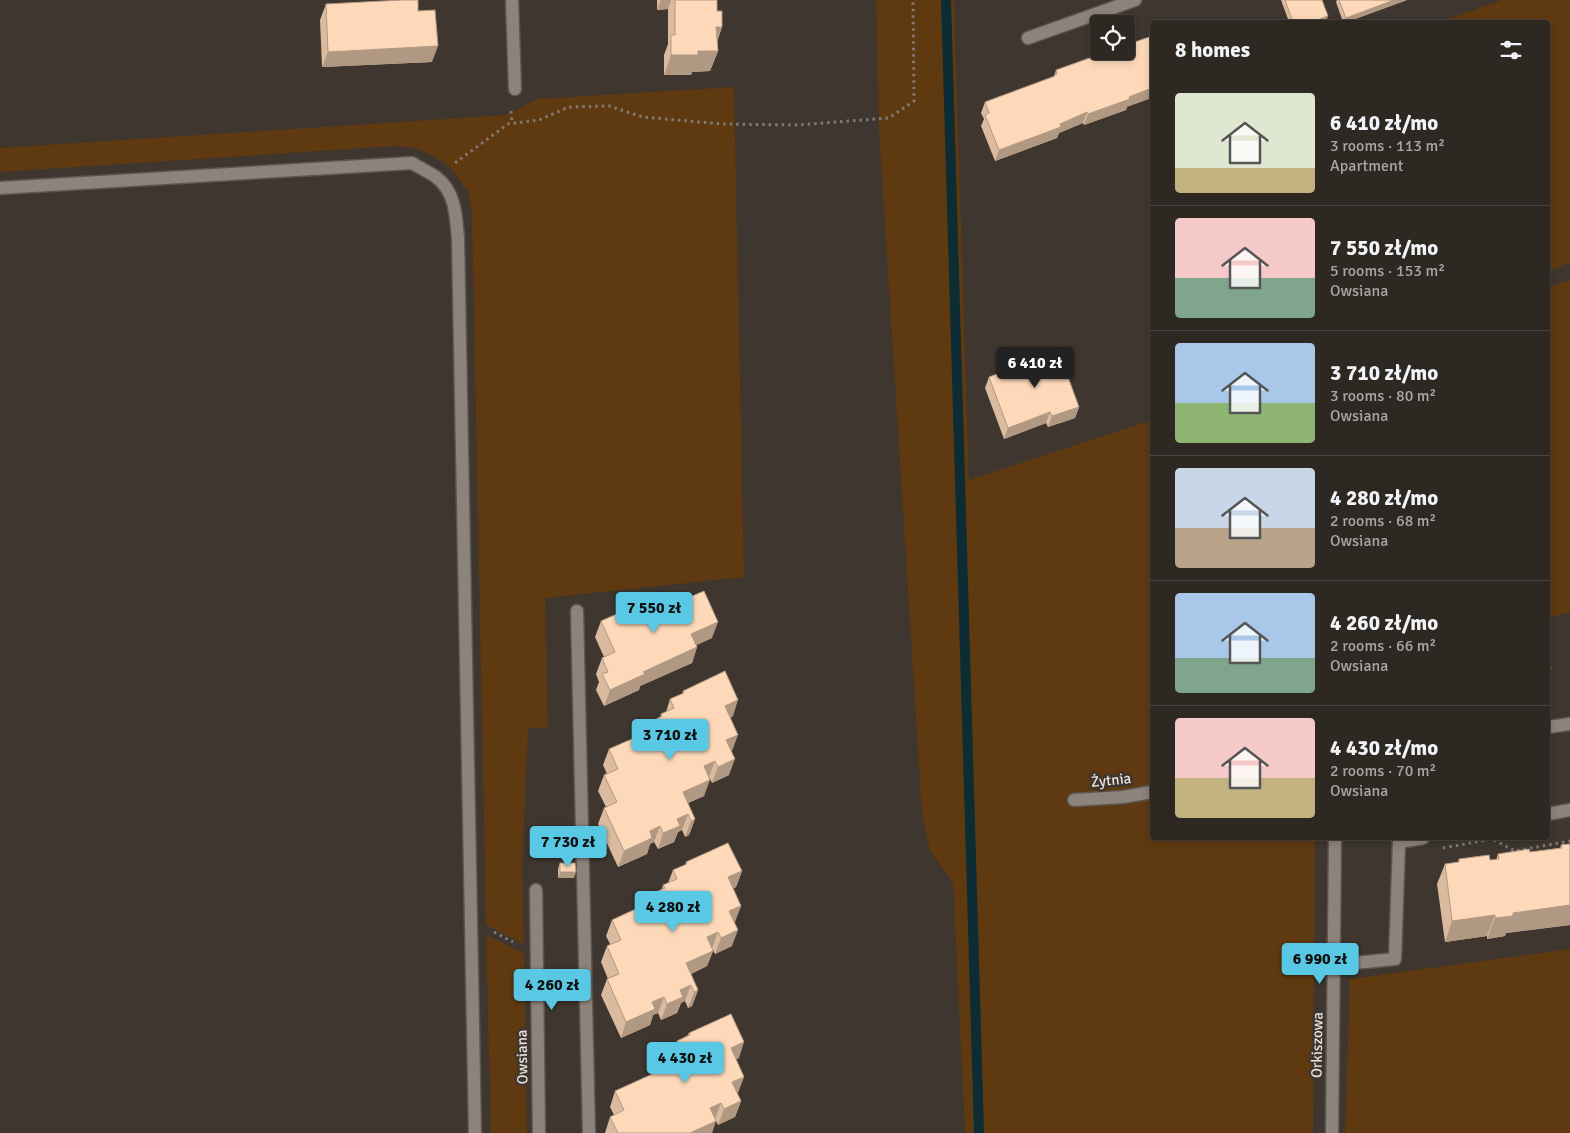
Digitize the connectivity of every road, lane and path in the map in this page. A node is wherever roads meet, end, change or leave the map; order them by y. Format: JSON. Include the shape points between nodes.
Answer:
{"nodes":[{"id":1,"x":512,"y":0,"type":"edge"},
{"id":2,"x":913,"y":0,"type":"edge"},
{"id":3,"x":1135,"y":0,"type":"edge"},
{"id":4,"x":1028,"y":38,"type":"dead end"},
{"id":5,"x":515,"y":89,"type":"dead end"},
{"id":6,"x":437,"y":177,"type":"junction"},
{"id":7,"x":0,"y":188,"type":"edge"},
{"id":8,"x":577,"y":611,"type":"dead end"},
{"id":9,"x":1570,"y":724,"type":"edge"},
{"id":10,"x":1550,"y":727,"type":"edge"},
{"id":11,"x":1150,"y":792,"type":"edge"},
{"id":12,"x":1074,"y":800,"type":"dead end"},
{"id":13,"x":1570,"y":810,"type":"edge"},
{"id":14,"x":1550,"y":814,"type":"edge"},
{"id":15,"x":1335,"y":840,"type":"edge"},
{"id":16,"x":1412,"y":840,"type":"edge"},
{"id":17,"x":1487,"y":840,"type":"edge"},
{"id":18,"x":1494,"y":840,"type":"edge"},
{"id":19,"x":1570,"y":842,"type":"edge"},
{"id":20,"x":1440,"y":849,"type":"dead end"},
{"id":21,"x":536,"y":890,"type":"dead end"},
{"id":22,"x":471,"y":920,"type":"junction"},
{"id":23,"x":537,"y":955,"type":"junction"},
{"id":24,"x":1334,"y":965,"type":"junction"},
{"id":25,"x":475,"y":1133,"type":"edge"},
{"id":26,"x":539,"y":1133,"type":"edge"},
{"id":27,"x":589,"y":1133,"type":"edge"},
{"id":28,"x":1332,"y":1133,"type":"edge"}],
"edges":[{"from":1,"to":5,"type":"street"},
{"from":2,"to":6,"type":"path","via":[[914,101],[889,118],[798,126],[723,124],[643,117],[609,106],[569,107],[538,120],[508,124]]},
{"from":3,"to":4,"type":"street"},
{"from":6,"to":7,"type":"street","via":[[412,163]]},
{"from":6,"to":22,"type":"street","via":[[448,190],[455,207],[458,239]]},
{"from":8,"to":27,"type":"street"},
{"from":9,"to":10,"type":"street"},
{"from":11,"to":12,"type":"street","name":"Żytnia"},
{"from":13,"to":14,"type":"street"},
{"from":15,"to":24,"type":"street","name":"Orkiszowa"},
{"from":16,"to":24,"type":"street","via":[[1399,842],[1395,959]]},
{"from":17,"to":20,"type":"path"},
{"from":18,"to":19,"type":"path","via":[[1515,851]]},
{"from":21,"to":23,"type":"street","name":"Owsiana"},
{"from":22,"to":23,"type":"path"},
{"from":22,"to":25,"type":"street"},
{"from":23,"to":26,"type":"street","name":"Owsiana"},
{"from":24,"to":28,"type":"street","name":"Orkiszowa"}]}
